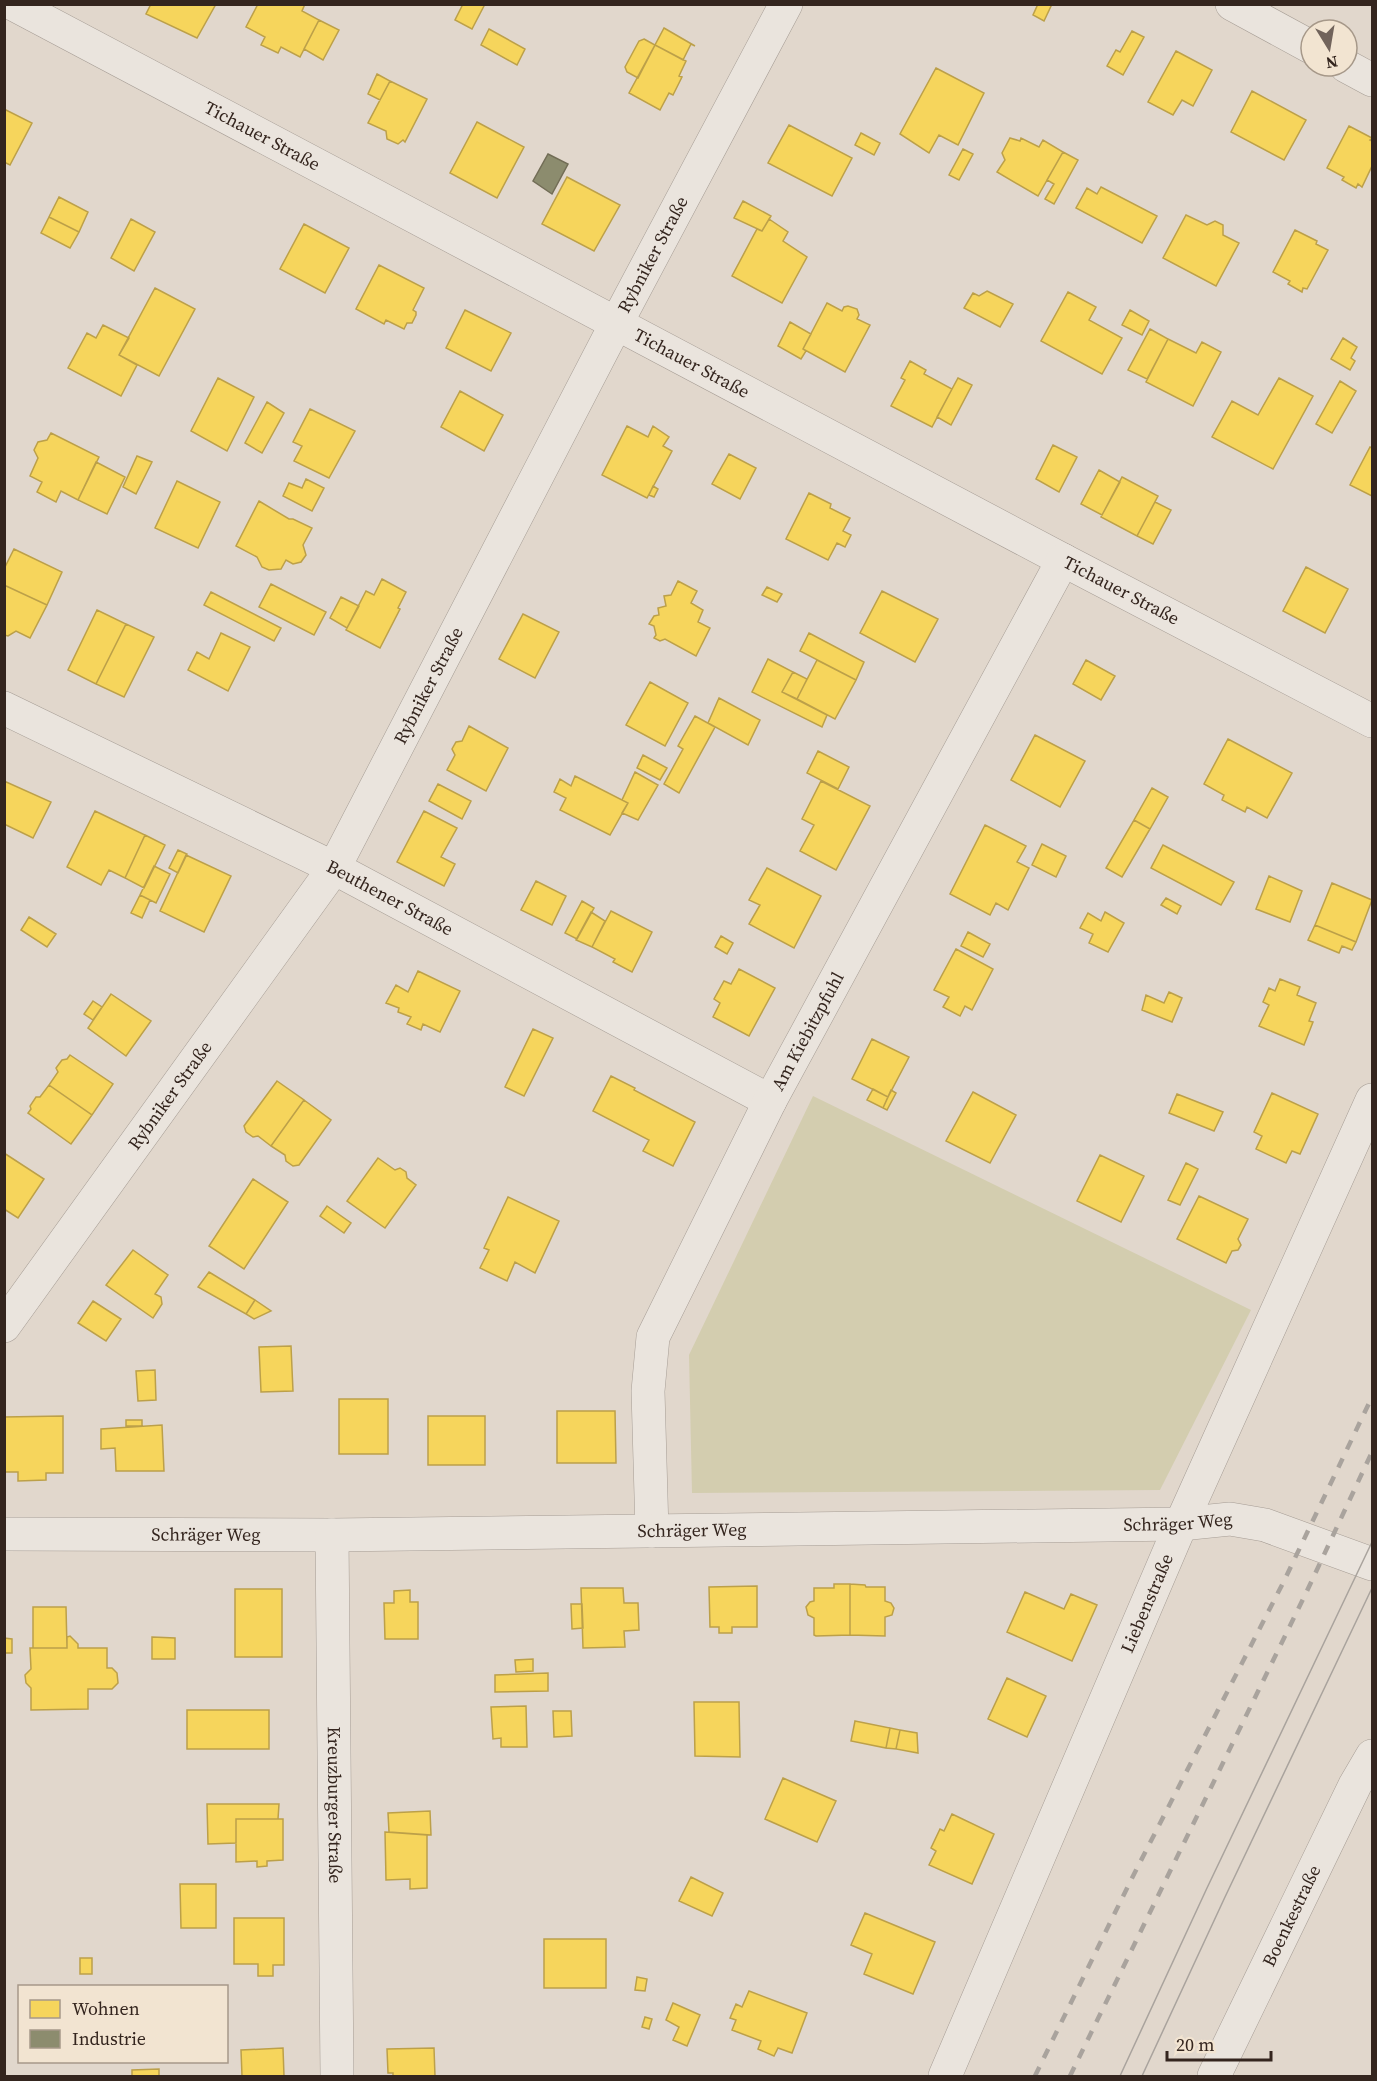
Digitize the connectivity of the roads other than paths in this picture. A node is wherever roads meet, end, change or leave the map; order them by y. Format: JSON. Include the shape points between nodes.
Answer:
{"nodes":[{"id":1,"x":13,"y":4,"type":"edge"},
{"id":2,"x":786,"y":4,"type":"edge"},
{"id":3,"x":1232,"y":4,"type":"edge"},
{"id":4,"x":1299,"y":40,"type":"edge"},
{"id":5,"x":616,"y":324,"type":"junction"},
{"id":6,"x":1063,"y":560,"type":"junction"},
{"id":7,"x":4,"y":708,"type":"edge"},
{"id":8,"x":1372,"y":721,"type":"edge"},
{"id":9,"x":334,"y":868,"type":"junction"},
{"id":10,"x":1372,"y":1100,"type":"edge"},
{"id":11,"x":770,"y":1101,"type":"junction"},
{"id":12,"x":4,"y":1326,"type":"edge"},
{"id":13,"x":1181,"y":1524,"type":"junction"},
{"id":14,"x":652,"y":1531,"type":"junction"},
{"id":15,"x":4,"y":1534,"type":"edge"},
{"id":16,"x":332,"y":1535,"type":"junction"},
{"id":17,"x":1372,"y":1564,"type":"edge"},
{"id":18,"x":1372,"y":1756,"type":"edge"},
{"id":19,"x":337,"y":2076,"type":"edge"},
{"id":20,"x":945,"y":2076,"type":"edge"},
{"id":21,"x":1214,"y":2076,"type":"edge"}],
"edges":[{"from":1,"to":5,"type":"street","name":"Tichauer Straße"},
{"from":2,"to":5,"type":"street","name":"Rybniker Straße"},
{"from":3,"to":4,"type":"street"},
{"from":5,"to":6,"type":"street","name":"Tichauer Straße"},
{"from":5,"to":9,"type":"street","name":"Rybniker Straße"},
{"from":6,"to":8,"type":"street","name":"Tichauer Straße"},
{"from":6,"to":11,"type":"street","name":"Am Kiebitzpfuhl"},
{"from":7,"to":9,"type":"street","name":"Beuthener Straße"},
{"from":9,"to":11,"type":"street","name":"Beuthener Straße"},
{"from":9,"to":12,"type":"street","name":"Rybniker Straße"},
{"from":10,"to":13,"type":"street","name":"Liebenstraße"},
{"from":11,"to":14,"type":"street","name":"Am Kiebitzpfuhl","via":[[653,1337],[648,1391]]},
{"from":13,"to":14,"type":"street","name":"Schräger Weg"},
{"from":13,"to":17,"type":"street","name":"Schräger Weg","via":[[1230,1519],[1264,1525]]},
{"from":13,"to":20,"type":"street","name":"Liebenstraße"},
{"from":14,"to":16,"type":"street","name":"Schräger Weg"},
{"from":15,"to":16,"type":"street","name":"Schräger Weg"},
{"from":16,"to":19,"type":"street","name":"Kreuzburger Straße"},
{"from":18,"to":21,"type":"street","name":"Boenkestraße"}]}
